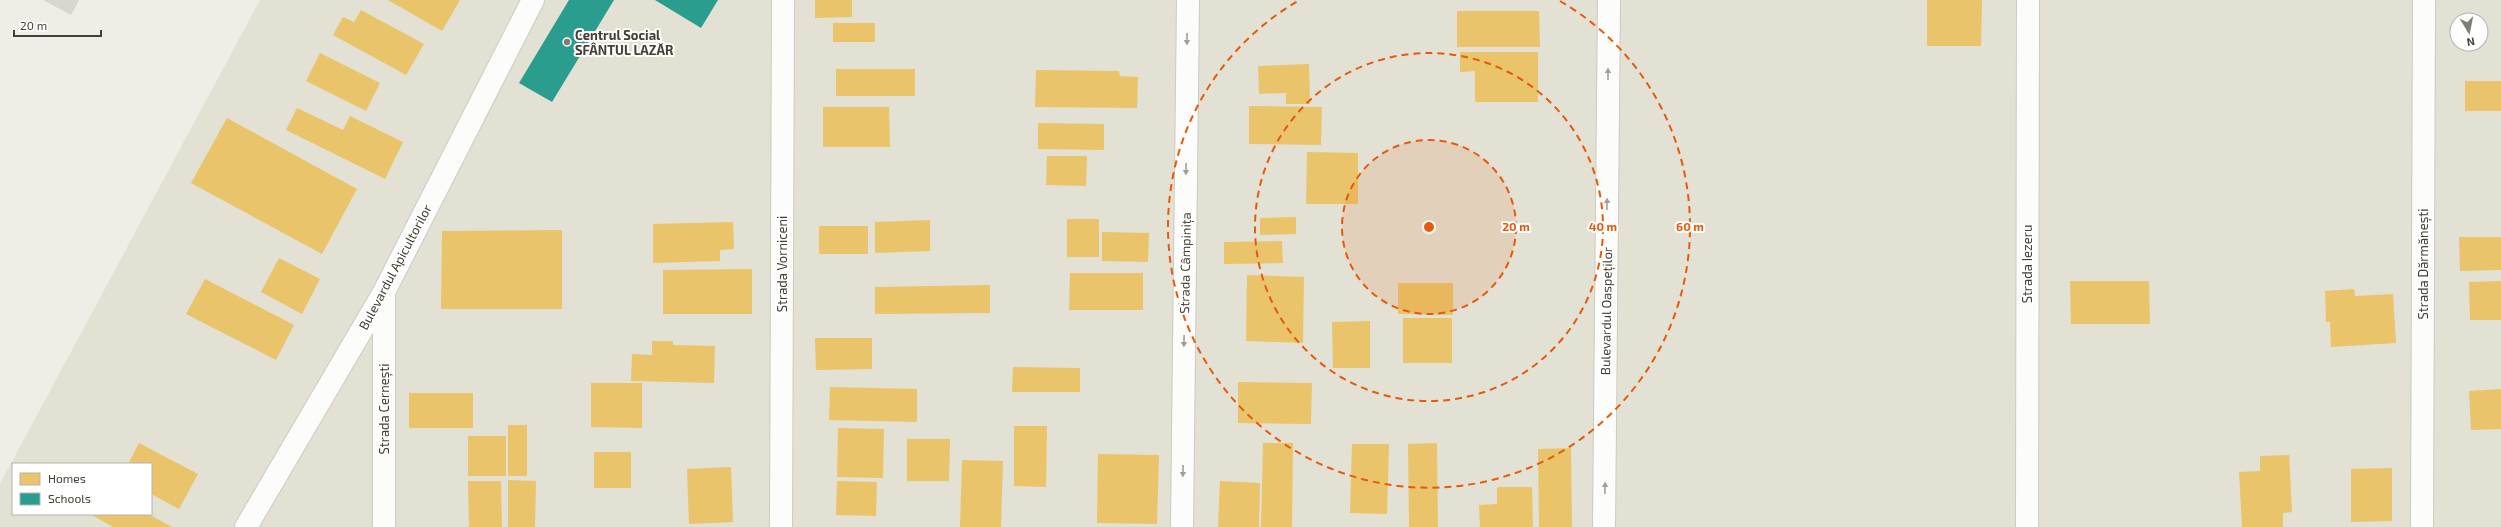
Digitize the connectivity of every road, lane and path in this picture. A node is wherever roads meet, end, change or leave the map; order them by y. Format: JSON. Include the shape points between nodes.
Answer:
{"nodes":[{"id":1,"x":533,"y":0,"type":"edge"},
{"id":2,"x":783,"y":0,"type":"edge"},
{"id":3,"x":1188,"y":0,"type":"edge"},
{"id":4,"x":1609,"y":0,"type":"edge"},
{"id":5,"x":2028,"y":0,"type":"edge"},
{"id":6,"x":2424,"y":0,"type":"edge"},
{"id":7,"x":384,"y":292,"type":"junction"},
{"id":8,"x":246,"y":527,"type":"edge"},
{"id":9,"x":384,"y":527,"type":"edge"},
{"id":10,"x":781,"y":527,"type":"edge"},
{"id":11,"x":1182,"y":527,"type":"edge"},
{"id":12,"x":1604,"y":527,"type":"edge"},
{"id":13,"x":2027,"y":527,"type":"edge"},
{"id":14,"x":2422,"y":527,"type":"edge"}],
"edges":[{"from":1,"to":7,"type":"street","name":"Bulevardul Apicultorilor"},
{"from":2,"to":10,"type":"street","name":"Strada Vorniceni"},
{"from":3,"to":11,"type":"street","name":"Strada Câmpinița","one_way":true},
{"from":12,"to":4,"type":"street","name":"Bulevardul Oaspeților","one_way":true},
{"from":5,"to":13,"type":"street","name":"Strada Iezeru"},
{"from":6,"to":14,"type":"street","name":"Strada Dărmănești"},
{"from":7,"to":8,"type":"street","name":"Bulevardul Apicultorilor"},
{"from":7,"to":9,"type":"street","name":"Strada Cernești"}]}
